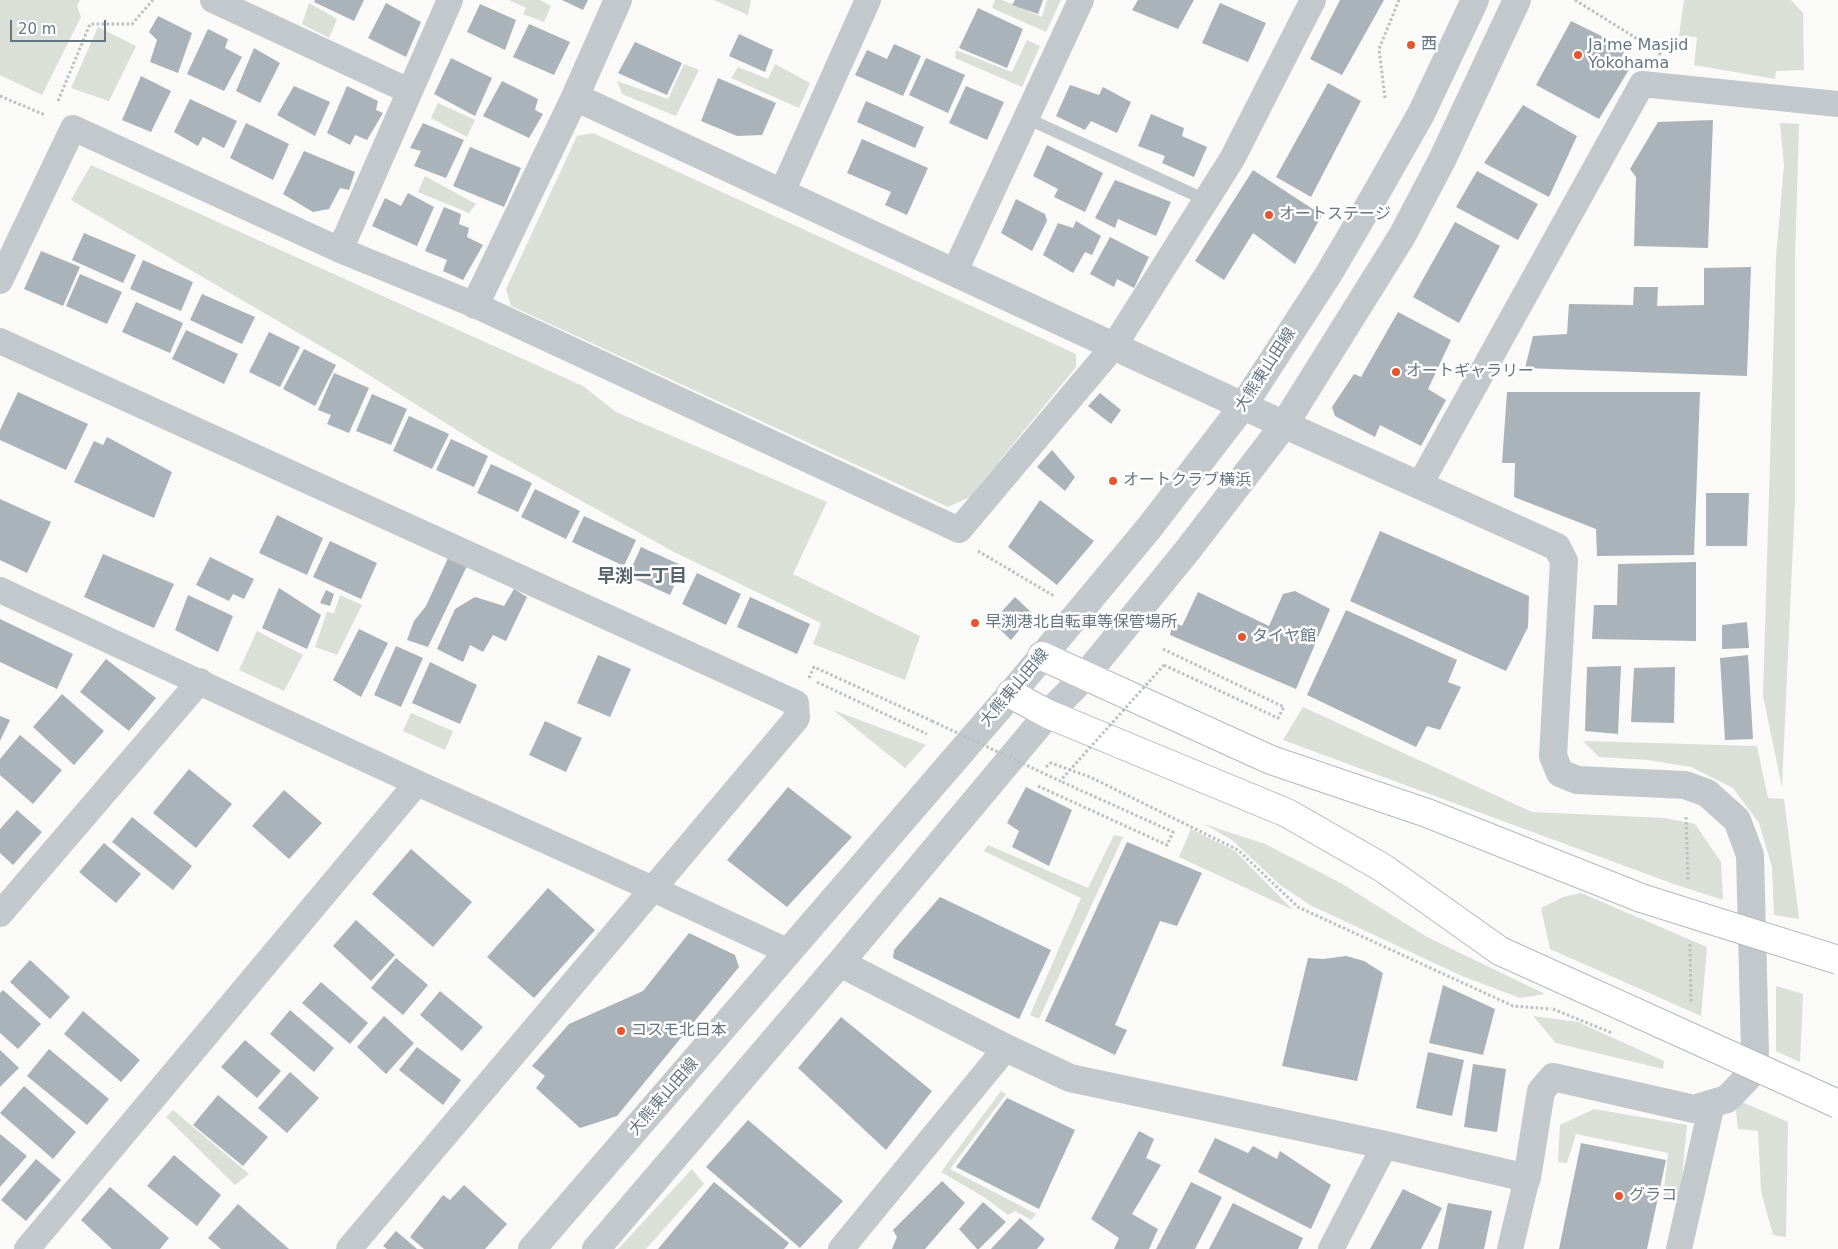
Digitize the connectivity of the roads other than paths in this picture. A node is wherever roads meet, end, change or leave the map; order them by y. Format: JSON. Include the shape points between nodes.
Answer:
{"nodes":[{"id":1,"x":213,"y":0,"type":"edge"},
{"id":2,"x":450,"y":0,"type":"edge"},
{"id":3,"x":618,"y":0,"type":"edge"},
{"id":4,"x":868,"y":0,"type":"edge"},
{"id":5,"x":1081,"y":0,"type":"edge"},
{"id":6,"x":1314,"y":0,"type":"edge"},
{"id":7,"x":1475,"y":0,"type":"edge"},
{"id":8,"x":1516,"y":0,"type":"edge"},
{"id":9,"x":409,"y":91,"type":"junction"},
{"id":10,"x":575,"y":97,"type":"junction"},
{"id":11,"x":1838,"y":104,"type":"edge"},
{"id":12,"x":1026,"y":118,"type":"junction"},
{"id":13,"x":782,"y":192,"type":"junction"},
{"id":14,"x":1206,"y":200,"type":"junction"},
{"id":15,"x":340,"y":250,"type":"junction"},
{"id":16,"x":954,"y":273,"type":"junction"},
{"id":17,"x":0,"y":281,"type":"edge"},
{"id":18,"x":475,"y":305,"type":"junction"},
{"id":19,"x":0,"y":341,"type":"edge"},
{"id":20,"x":1114,"y":346,"type":"junction"},
{"id":21,"x":1243,"y":406,"type":"junction"},
{"id":22,"x":1284,"y":425,"type":"junction"},
{"id":23,"x":1419,"y":486,"type":"junction"},
{"id":24,"x":0,"y":590,"type":"edge"},
{"id":25,"x":1042,"y":656,"type":"junction"},
{"id":26,"x":1085,"y":676,"type":"junction"},
{"id":27,"x":200,"y":681,"type":"junction"},
{"id":28,"x":1011,"y":694,"type":"junction"},
{"id":29,"x":1048,"y":714,"type":"junction"},
{"id":30,"x":417,"y":783,"type":"junction"},
{"id":31,"x":654,"y":889,"type":"junction"},
{"id":32,"x":0,"y":914,"type":"edge"},
{"id":33,"x":789,"y":952,"type":"junction"},
{"id":34,"x":1838,"y":960,"type":"edge"},
{"id":35,"x":840,"y":963,"type":"junction"},
{"id":36,"x":1006,"y":1048,"type":"junction"},
{"id":37,"x":1712,"y":1104,"type":"junction"},
{"id":38,"x":1838,"y":1104,"type":"edge"},
{"id":39,"x":1385,"y":1145,"type":"junction"},
{"id":40,"x":1527,"y":1178,"type":"junction"},
{"id":41,"x":851,"y":1245,"type":"edge"},
{"id":42,"x":27,"y":1249,"type":"edge"},
{"id":43,"x":349,"y":1249,"type":"edge"},
{"id":44,"x":532,"y":1249,"type":"edge"},
{"id":45,"x":596,"y":1249,"type":"edge"},
{"id":46,"x":1331,"y":1249,"type":"edge"},
{"id":47,"x":1510,"y":1249,"type":"edge"},
{"id":48,"x":1679,"y":1249,"type":"edge"}],
"edges":[{"from":1,"to":9,"type":"street"},
{"from":2,"to":9,"type":"street"},
{"from":3,"to":10,"type":"street"},
{"from":4,"to":13,"type":"street"},
{"from":5,"to":12,"type":"street"},
{"from":6,"to":14,"type":"street","via":[[1232,159]]},
{"from":7,"to":21,"type":"street","name":"大熊東山田線","via":[[1421,114],[1328,275]]},
{"from":8,"to":22,"type":"street","via":[[1442,160],[1402,236]]},
{"from":9,"to":15,"type":"street"},
{"from":10,"to":13,"type":"street"},
{"from":10,"to":18,"type":"street"},
{"from":11,"to":23,"type":"street","via":[[1642,84]]},
{"from":12,"to":14,"type":"lane"},
{"from":12,"to":16,"type":"street"},
{"from":13,"to":16,"type":"street"},
{"from":14,"to":20,"type":"street"},
{"from":15,"to":17,"type":"street","via":[[62,123]]},
{"from":15,"to":18,"type":"street"},
{"from":16,"to":20,"type":"street"},
{"from":18,"to":20,"type":"street","via":[[959,530]]},
{"from":19,"to":31,"type":"street","via":[[796,703],[797,718]]},
{"from":20,"to":21,"type":"street"},
{"from":21,"to":22,"type":"street"},
{"from":21,"to":25,"type":"street","name":"大熊東山田線","via":[[1150,528]]},
{"from":22,"to":23,"type":"street"},
{"from":22,"to":26,"type":"street"},
{"from":23,"to":37,"type":"street","via":[[1557,548],[1564,561],[1553,756],[1560,773],[1577,780],[1685,785],[1707,793],[1737,820],[1750,856],[1755,1052],[1752,1074],[1727,1099]]},
{"from":24,"to":27,"type":"street"},
{"from":25,"to":26,"type":"highway"},
{"from":25,"to":28,"type":"street","name":"大熊東山田線"},
{"from":26,"to":29,"type":"street"},
{"from":26,"to":34,"type":"highway","bridge":true,"via":[[1271,760],[1427,813],[1641,898]]},
{"from":27,"to":30,"type":"street"},
{"from":27,"to":32,"type":"street"},
{"from":28,"to":29,"type":"highway"},
{"from":28,"to":33,"type":"street","name":"大熊東山田線"},
{"from":29,"to":35,"type":"street"},
{"from":29,"to":38,"type":"highway","bridge":true,"via":[[1287,813],[1383,868],[1500,951]]},
{"from":30,"to":31,"type":"street"},
{"from":30,"to":42,"type":"street"},
{"from":31,"to":33,"type":"street"},
{"from":31,"to":43,"type":"street"},
{"from":33,"to":44,"type":"street","name":"大熊東山田線"},
{"from":35,"to":36,"type":"street"},
{"from":35,"to":45,"type":"street"},
{"from":36,"to":39,"type":"street","via":[[1070,1078]]},
{"from":36,"to":41,"type":"street"},
{"from":37,"to":40,"type":"street","via":[[1694,1109],[1553,1077],[1541,1091]]},
{"from":37,"to":48,"type":"street"},
{"from":39,"to":40,"type":"street"},
{"from":39,"to":46,"type":"street"},
{"from":40,"to":47,"type":"street"}]}
